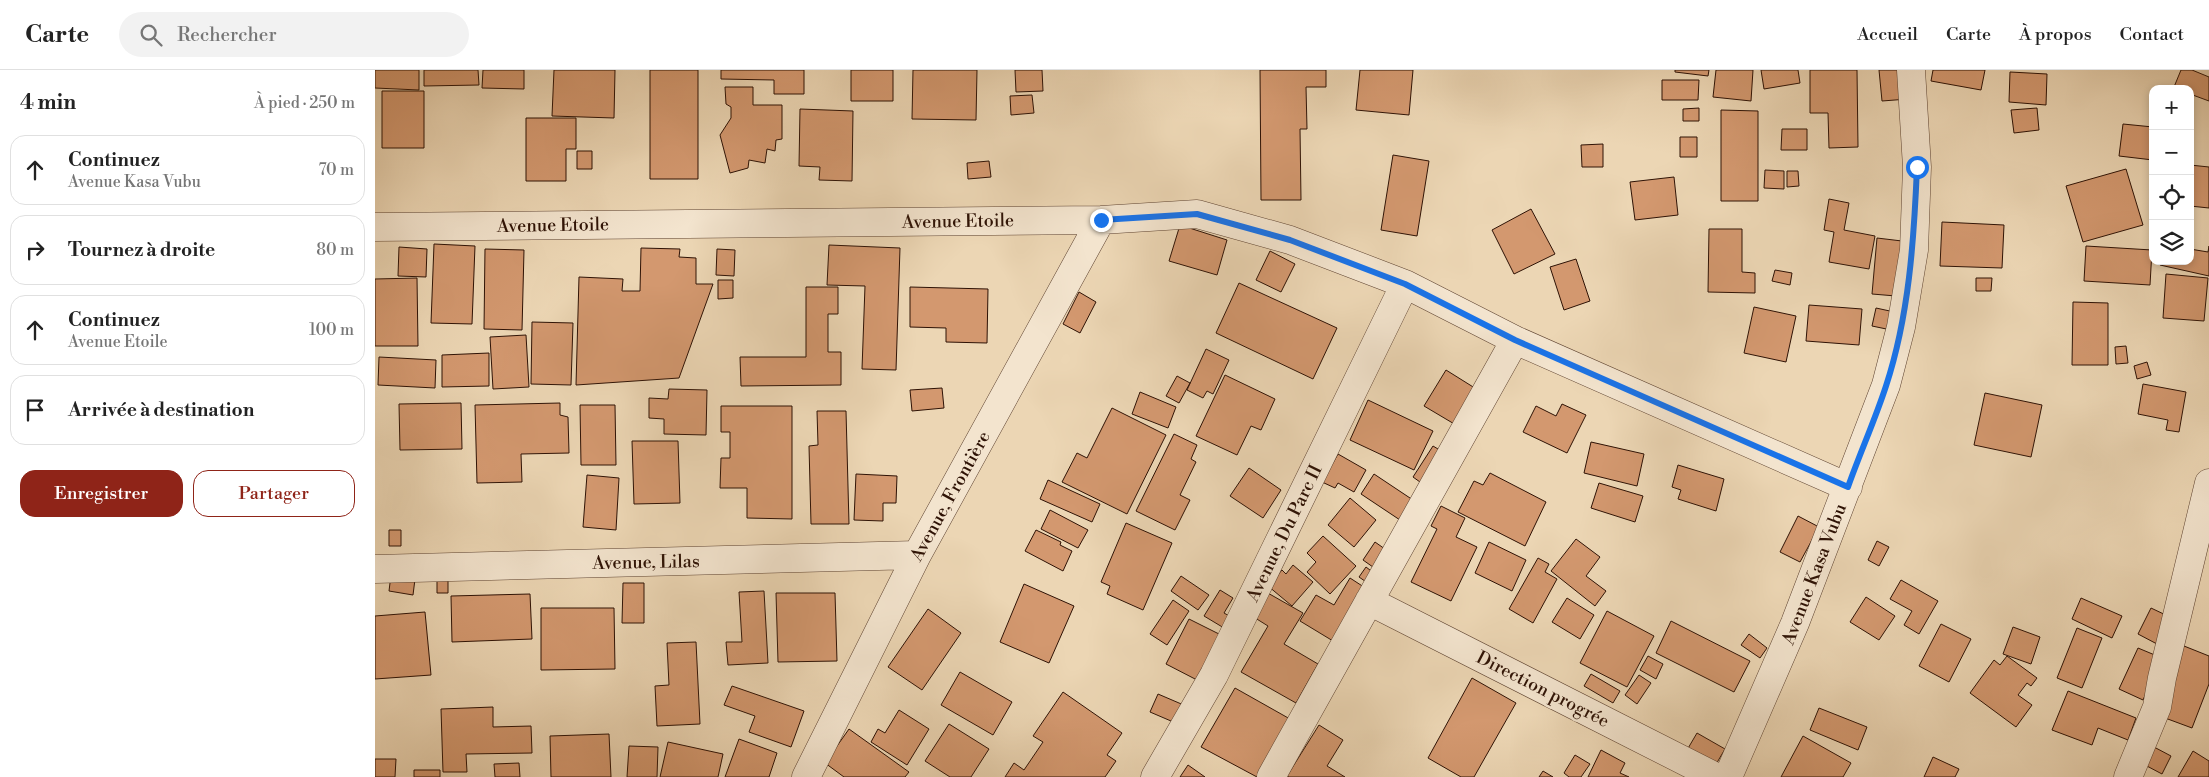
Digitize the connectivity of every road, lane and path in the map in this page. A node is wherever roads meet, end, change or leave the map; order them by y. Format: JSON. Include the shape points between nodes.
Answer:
{"nodes":[{"id":1,"x":1911,"y":70,"type":"edge"},
{"id":2,"x":1101,"y":220,"type":"junction"},
{"id":3,"x":375,"y":227,"type":"edge"},
{"id":4,"x":1405,"y":284,"type":"junction"},
{"id":5,"x":1515,"y":340,"type":"junction"},
{"id":6,"x":2209,"y":483,"type":"edge"},
{"id":7,"x":1848,"y":487,"type":"junction"},
{"id":8,"x":917,"y":555,"type":"junction"},
{"id":9,"x":375,"y":568,"type":"edge"},
{"id":10,"x":1369,"y":601,"type":"junction"},
{"id":11,"x":807,"y":777,"type":"edge"},
{"id":12,"x":1155,"y":777,"type":"edge"},
{"id":13,"x":1271,"y":777,"type":"edge"},
{"id":14,"x":1716,"y":777,"type":"edge"},
{"id":15,"x":1727,"y":777,"type":"edge"},
{"id":16,"x":2128,"y":777,"type":"edge"}],
"edges":[{"from":1,"to":7,"type":"street","name":"Avenue Kasa Vubu","via":[[1917,167],[1913,250],[1901,327],[1886,385]]},
{"from":2,"to":3,"type":"street","name":"Avenue Etoile"},
{"from":2,"to":4,"type":"street","name":"Avenue Etoile","via":[[1197,214],[1290,240]]},
{"from":2,"to":8,"type":"street","name":"Avenue, Frontière"},
{"from":4,"to":5,"type":"street","name":"Avenue Etoile"},
{"from":4,"to":12,"type":"street","name":"Avenue, Du Parc II","via":[[1214,675]]},
{"from":5,"to":7,"type":"street","name":"Avenue Etoile"},
{"from":5,"to":10,"type":"street"},
{"from":6,"to":16,"type":"street","via":[[2157,707]]},
{"from":7,"to":15,"type":"street","name":"Avenue Kasa Vubu","via":[[1795,623]]},
{"from":8,"to":9,"type":"street","name":"Avenue, Lilas"},
{"from":8,"to":11,"type":"street","name":"Avenue, Frontière"},
{"from":10,"to":13,"type":"street"},
{"from":10,"to":14,"type":"street","name":"Direction progrée"}]}
